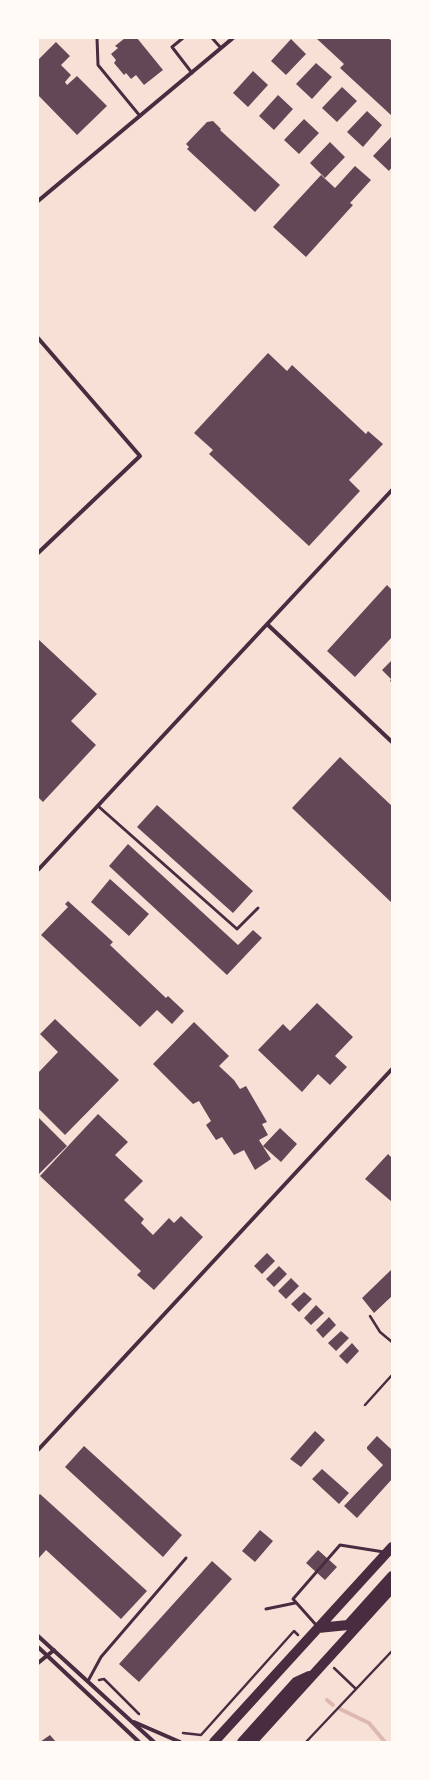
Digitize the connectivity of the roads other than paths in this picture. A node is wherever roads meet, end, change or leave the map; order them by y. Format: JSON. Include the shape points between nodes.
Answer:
{"nodes":[{"id":1,"x":97,"y":38,"type":"edge"},
{"id":2,"x":183,"y":38,"type":"edge"},
{"id":3,"x":212,"y":38,"type":"edge"},
{"id":4,"x":234,"y":38,"type":"edge"},
{"id":5,"x":221,"y":48,"type":"junction"},
{"id":6,"x":192,"y":73,"type":"junction"},
{"id":7,"x":140,"y":116,"type":"junction"},
{"id":8,"x":38,"y":201,"type":"edge"},
{"id":9,"x":38,"y":338,"type":"edge"},
{"id":10,"x":392,"y":490,"type":"edge"},
{"id":11,"x":38,"y":553,"type":"edge"},
{"id":12,"x":267,"y":624,"type":"junction"},
{"id":13,"x":392,"y":742,"type":"edge"},
{"id":14,"x":98,"y":806,"type":"junction"},
{"id":15,"x":38,"y":870,"type":"edge"},
{"id":16,"x":258,"y":908,"type":"dead end"},
{"id":17,"x":392,"y":1069,"type":"edge"},
{"id":18,"x":38,"y":1450,"type":"edge"},
{"id":19,"x":389,"y":1550,"type":"edge"},
{"id":20,"x":186,"y":1558,"type":"dead end"},
{"id":21,"x":392,"y":1576,"type":"edge"},
{"id":22,"x":392,"y":1588,"type":"edge"},
{"id":23,"x":295,"y":1603,"type":"junction"},
{"id":24,"x":266,"y":1609,"type":"dead end"},
{"id":25,"x":318,"y":1628,"type":"junction"},
{"id":26,"x":38,"y":1636,"type":"edge"},
{"id":27,"x":44,"y":1642,"type":"junction"},
{"id":28,"x":38,"y":1646,"type":"edge"},
{"id":29,"x":54,"y":1650,"type":"junction"},
{"id":30,"x":47,"y":1656,"type":"junction"},
{"id":31,"x":38,"y":1663,"type":"edge"},
{"id":32,"x":314,"y":1674,"type":"junction"},
{"id":33,"x":88,"y":1681,"type":"junction"},
{"id":34,"x":128,"y":1719,"type":"junction"},
{"id":35,"x":139,"y":1742,"type":"edge"},
{"id":36,"x":154,"y":1742,"type":"edge"},
{"id":37,"x":180,"y":1742,"type":"edge"},
{"id":38,"x":214,"y":1742,"type":"edge"},
{"id":39,"x":242,"y":1742,"type":"edge"},
{"id":40,"x":252,"y":1742,"type":"edge"}],
"edges":[{"from":1,"to":7,"type":"lane","via":[[98,65]]},
{"from":2,"to":6,"type":"lane","via":[[172,47]]},
{"from":3,"to":5,"type":"lane"},
{"from":4,"to":5,"type":"street"},
{"from":5,"to":6,"type":"street"},
{"from":6,"to":7,"type":"street"},
{"from":7,"to":8,"type":"street"},
{"from":9,"to":11,"type":"street","via":[[140,456]]},
{"from":10,"to":12,"type":"street"},
{"from":12,"to":13,"type":"street"},
{"from":12,"to":14,"type":"street"},
{"from":14,"to":15,"type":"street"},
{"from":14,"to":16,"type":"lane","via":[[236,929]]},
{"from":17,"to":18,"type":"street"},
{"from":19,"to":23,"type":"lane","via":[[340,1545],[293,1599]]},
{"from":19,"to":25,"type":"highway"},
{"from":20,"to":33,"type":"lane","via":[[114,1640]]},
{"from":21,"to":25,"type":"highway","via":[[348,1625]]},
{"from":22,"to":32,"type":"highway"},
{"from":23,"to":24,"type":"lane"},
{"from":23,"to":25,"type":"lane"},
{"from":25,"to":38,"type":"highway"},
{"from":26,"to":27,"type":"street"},
{"from":27,"to":28,"type":"street"},
{"from":27,"to":29,"type":"street"},
{"from":28,"to":30,"type":"street"},
{"from":29,"to":30,"type":"street"},
{"from":29,"to":33,"type":"street"},
{"from":30,"to":31,"type":"street"},
{"from":30,"to":35,"type":"street"},
{"from":32,"to":39,"type":"highway","via":[[296,1682]]},
{"from":32,"to":40,"type":"highway"},
{"from":33,"to":34,"type":"street"},
{"from":34,"to":36,"type":"street"},
{"from":34,"to":37,"type":"street"}]}
